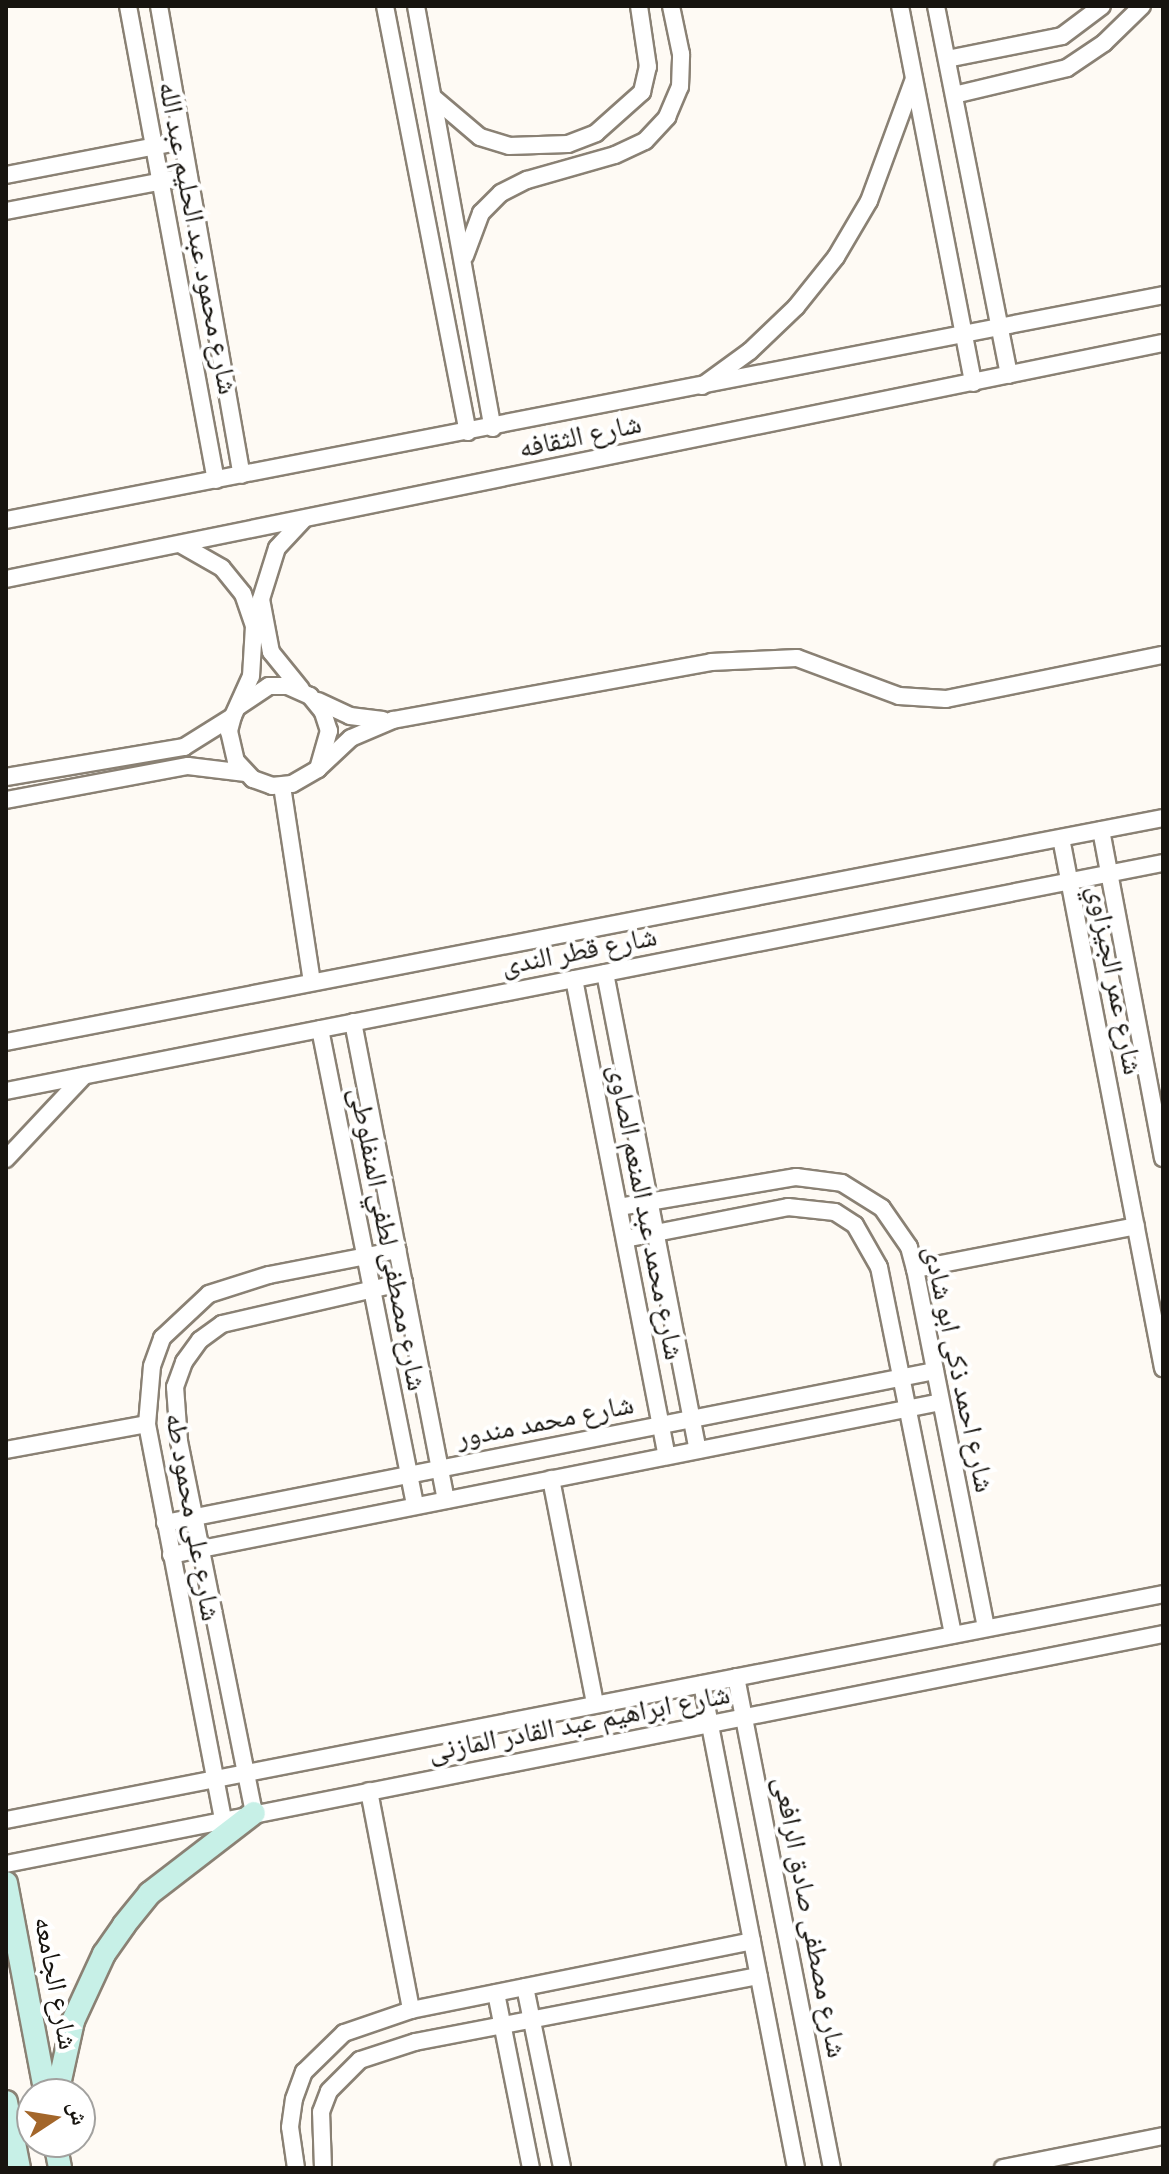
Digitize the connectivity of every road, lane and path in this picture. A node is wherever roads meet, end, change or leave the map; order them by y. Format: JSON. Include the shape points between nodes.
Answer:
{"nodes":[{"id":1,"x":128,"y":6,"type":"edge"},
{"id":2,"x":159,"y":6,"type":"edge"},
{"id":3,"x":385,"y":6,"type":"edge"},
{"id":4,"x":416,"y":6,"type":"edge"},
{"id":5,"x":639,"y":6,"type":"edge"},
{"id":6,"x":671,"y":6,"type":"edge"},
{"id":7,"x":900,"y":6,"type":"edge"},
{"id":8,"x":936,"y":6,"type":"edge"},
{"id":9,"x":1102,"y":6,"type":"edge"},
{"id":10,"x":1142,"y":6,"type":"edge"},
{"id":11,"x":947,"y":59,"type":"junction"},
{"id":12,"x":914,"y":79,"type":"junction"},
{"id":13,"x":954,"y":95,"type":"junction"},
{"id":14,"x":434,"y":98,"type":"junction"},
{"id":15,"x":183,"y":141,"type":"junction"},
{"id":16,"x":154,"y":146,"type":"junction"},
{"id":17,"x":6,"y":175,"type":"edge"},
{"id":18,"x":189,"y":176,"type":"junction"},
{"id":19,"x":161,"y":181,"type":"junction"},
{"id":20,"x":6,"y":211,"type":"edge"},
{"id":21,"x":464,"y":265,"type":"junction"},
{"id":22,"x":1163,"y":295,"type":"edge"},
{"id":23,"x":1000,"y":329,"type":"junction"},
{"id":24,"x":964,"y":336,"type":"junction"},
{"id":25,"x":1163,"y":343,"type":"edge"},
{"id":26,"x":1009,"y":375,"type":"junction"},
{"id":27,"x":973,"y":383,"type":"junction"},
{"id":28,"x":698,"y":389,"type":"junction"},
{"id":29,"x":493,"y":428,"type":"junction"},
{"id":30,"x":468,"y":432,"type":"junction"},
{"id":31,"x":242,"y":475,"type":"junction"},
{"id":32,"x":216,"y":480,"type":"junction"},
{"id":33,"x":305,"y":519,"type":"junction"},
{"id":34,"x":6,"y":520,"type":"edge"},
{"id":35,"x":179,"y":544,"type":"junction"},
{"id":36,"x":6,"y":579,"type":"edge"},
{"id":37,"x":1163,"y":655,"type":"edge"},
{"id":38,"x":308,"y":694,"type":"junction"},
{"id":39,"x":235,"y":711,"type":"junction"},
{"id":40,"x":393,"y":720,"type":"junction"},
{"id":41,"x":318,"y":769,"type":"junction"},
{"id":42,"x":246,"y":773,"type":"junction"},
{"id":43,"x":6,"y":777,"type":"edge"},
{"id":44,"x":282,"y":786,"type":"junction"},
{"id":45,"x":6,"y":800,"type":"edge"},
{"id":46,"x":1163,"y":818,"type":"edge"},
{"id":47,"x":1101,"y":830,"type":"junction"},
{"id":48,"x":1061,"y":838,"type":"junction"},
{"id":49,"x":1163,"y":863,"type":"edge"},
{"id":50,"x":1109,"y":873,"type":"junction"},
{"id":51,"x":1069,"y":881,"type":"junction"},
{"id":52,"x":605,"y":973,"type":"junction"},
{"id":53,"x":574,"y":979,"type":"junction"},
{"id":54,"x":312,"y":982,"type":"junction"},
{"id":55,"x":353,"y":1022,"type":"junction"},
{"id":56,"x":320,"y":1029,"type":"junction"},
{"id":57,"x":6,"y":1042,"type":"edge"},
{"id":58,"x":86,"y":1075,"type":"junction"},
{"id":59,"x":6,"y":1091,"type":"edge"},
{"id":60,"x":1163,"y":1105,"type":"edge"},
{"id":61,"x":1157,"y":1125,"type":"junction"},
{"id":62,"x":1163,"y":1158,"type":"edge"},
{"id":63,"x":6,"y":1159,"type":"edge"},
{"id":64,"x":650,"y":1202,"type":"junction"},
{"id":65,"x":619,"y":1207,"type":"junction"},
{"id":66,"x":1136,"y":1226,"type":"junction"},
{"id":67,"x":656,"y":1233,"type":"junction"},
{"id":68,"x":625,"y":1239,"type":"junction"},
{"id":69,"x":398,"y":1250,"type":"junction"},
{"id":70,"x":365,"y":1256,"type":"junction"},
{"id":71,"x":915,"y":1269,"type":"junction"},
{"id":72,"x":404,"y":1282,"type":"junction"},
{"id":73,"x":371,"y":1289,"type":"junction"},
{"id":74,"x":1163,"y":1368,"type":"edge"},
{"id":75,"x":935,"y":1371,"type":"junction"},
{"id":76,"x":901,"y":1378,"type":"junction"},
{"id":77,"x":941,"y":1402,"type":"junction"},
{"id":78,"x":907,"y":1408,"type":"junction"},
{"id":79,"x":692,"y":1419,"type":"junction"},
{"id":80,"x":147,"y":1424,"type":"junction"},
{"id":81,"x":661,"y":1425,"type":"junction"},
{"id":82,"x":6,"y":1450,"type":"edge"},
{"id":83,"x":698,"y":1450,"type":"junction"},
{"id":84,"x":667,"y":1456,"type":"junction"},
{"id":85,"x":440,"y":1468,"type":"junction"},
{"id":86,"x":408,"y":1475,"type":"junction"},
{"id":87,"x":551,"y":1479,"type":"junction"},
{"id":88,"x":446,"y":1500,"type":"junction"},
{"id":89,"x":415,"y":1506,"type":"junction"},
{"id":90,"x":194,"y":1517,"type":"junction"},
{"id":91,"x":165,"y":1523,"type":"junction"},
{"id":92,"x":201,"y":1549,"type":"junction"},
{"id":93,"x":171,"y":1555,"type":"junction"},
{"id":94,"x":1163,"y":1594,"type":"edge"},
{"id":95,"x":986,"y":1628,"type":"junction"},
{"id":96,"x":1163,"y":1634,"type":"edge"},
{"id":97,"x":953,"y":1635,"type":"junction"},
{"id":98,"x":736,"y":1677,"type":"junction"},
{"id":99,"x":702,"y":1684,"type":"junction"},
{"id":100,"x":595,"y":1704,"type":"junction"},
{"id":101,"x":744,"y":1717,"type":"junction"},
{"id":102,"x":710,"y":1723,"type":"junction"},
{"id":103,"x":246,"y":1772,"type":"junction"},
{"id":104,"x":215,"y":1778,"type":"junction"},
{"id":105,"x":369,"y":1791,"type":"junction"},
{"id":106,"x":254,"y":1813,"type":"junction"},
{"id":107,"x":223,"y":1819,"type":"junction"},
{"id":108,"x":6,"y":1820,"type":"edge"},
{"id":109,"x":6,"y":1864,"type":"edge"},
{"id":110,"x":6,"y":1883,"type":"edge"},
{"id":111,"x":752,"y":1941,"type":"junction"},
{"id":112,"x":759,"y":1976,"type":"junction"},
{"id":113,"x":525,"y":1987,"type":"junction"},
{"id":114,"x":496,"y":1993,"type":"junction"},
{"id":115,"x":411,"y":2010,"type":"junction"},
{"id":116,"x":532,"y":2020,"type":"junction"},
{"id":117,"x":502,"y":2025,"type":"junction"},
{"id":118,"x":43,"y":2078,"type":"edge"},
{"id":119,"x":61,"y":2078,"type":"edge"},
{"id":120,"x":6,"y":2102,"type":"edge"},
{"id":121,"x":1163,"y":2136,"type":"edge"},
{"id":122,"x":19,"y":2168,"type":"edge"},
{"id":123,"x":296,"y":2168,"type":"edge"},
{"id":124,"x":323,"y":2168,"type":"edge"},
{"id":125,"x":531,"y":2168,"type":"edge"},
{"id":126,"x":562,"y":2168,"type":"edge"},
{"id":127,"x":796,"y":2168,"type":"edge"},
{"id":128,"x":832,"y":2168,"type":"edge"},
{"id":129,"x":1003,"y":2168,"type":"edge"}],
"edges":[{"from":1,"to":16,"type":"street","name":"شارع محمود عبد الحليم عبد الله"},
{"from":2,"to":15,"type":"street","name":"شارع محمود عبد الحليم عبد الله"},
{"from":3,"to":30,"type":"street"},
{"from":4,"to":14,"type":"street"},
{"from":5,"to":14,"type":"street","via":[[648,67],[642,92],[596,133],[539,149],[509,146],[467,128]]},
{"from":6,"to":21,"type":"street","via":[[681,54],[680,87],[667,117],[645,141],[615,155],[501,193],[481,213],[468,238]]},
{"from":7,"to":12,"type":"street"},
{"from":8,"to":11,"type":"street"},
{"from":9,"to":11,"type":"street","via":[[1062,36]]},
{"from":10,"to":13,"type":"street","via":[[1104,43],[1067,68]]},
{"from":11,"to":13,"type":"street"},
{"from":12,"to":24,"type":"street"},
{"from":12,"to":28,"type":"street","via":[[869,201],[836,257],[769,334]]},
{"from":13,"to":23,"type":"street"},
{"from":14,"to":21,"type":"street"},
{"from":15,"to":16,"type":"street"},
{"from":15,"to":18,"type":"street","name":"شارع محمود عبد الحليم عبد الله"},
{"from":16,"to":17,"type":"street"},
{"from":16,"to":19,"type":"street","name":"شارع محمود عبد الحليم عبد الله"},
{"from":18,"to":19,"type":"street"},
{"from":18,"to":31,"type":"street","name":"شارع محمود عبد الحليم عبد الله"},
{"from":19,"to":20,"type":"street"},
{"from":19,"to":32,"type":"street","name":"شارع محمود عبد الحليم عبد الله"},
{"from":21,"to":29,"type":"street"},
{"from":22,"to":23,"type":"street","name":"شارع الثقافه"},
{"from":23,"to":24,"type":"street","name":"شارع الثقافه"},
{"from":23,"to":26,"type":"street"},
{"from":24,"to":27,"type":"street"},
{"from":24,"to":28,"type":"street","name":"شارع الثقافه"},
{"from":25,"to":26,"type":"street","name":"شارع الثقافه"},
{"from":26,"to":27,"type":"street","name":"شارع الثقافه"},
{"from":27,"to":33,"type":"street","name":"شارع الثقافه"},
{"from":28,"to":29,"type":"street","name":"شارع الثقافه"},
{"from":29,"to":30,"type":"street","name":"شارع الثقافه"},
{"from":30,"to":31,"type":"street","name":"شارع الثقافه"},
{"from":31,"to":32,"type":"street","name":"شارع الثقافه"},
{"from":32,"to":34,"type":"street","name":"شارع الثقافه"},
{"from":33,"to":35,"type":"street","name":"شارع الثقافه"},
{"from":33,"to":38,"type":"street","via":[[277,548],[261,599],[271,652]]},
{"from":35,"to":36,"type":"street","name":"شارع الثقافه"},
{"from":35,"to":39,"type":"street","via":[[222,568],[250,610],[255,660]]},
{"from":37,"to":40,"type":"street","via":[[946,699],[877,688],[825,664],[768,656]]},
{"from":38,"to":39,"type":"street","via":[[269,686]]},
{"from":38,"to":40,"type":"street","via":[[350,716]]},
{"from":38,"to":41,"type":"street","via":[[329,731]]},
{"from":39,"to":42,"type":"street","via":[[230,746]]},
{"from":39,"to":43,"type":"street","via":[[184,747]]},
{"from":40,"to":41,"type":"street","via":[[351,738]]},
{"from":41,"to":44,"type":"street"},
{"from":42,"to":44,"type":"street"},
{"from":42,"to":45,"type":"street","via":[[188,766]]},
{"from":44,"to":54,"type":"street"},
{"from":46,"to":47,"type":"street","name":"شارع قطر الندى"},
{"from":47,"to":48,"type":"street","name":"شارع قطر الندى"},
{"from":47,"to":50,"type":"street","name":"شارع عمر الجيزاوي"},
{"from":48,"to":51,"type":"street","name":"شارع عمر الجيزاوي"},
{"from":48,"to":54,"type":"street","name":"شارع قطر الندى"},
{"from":49,"to":50,"type":"street","name":"شارع قطر الندى"},
{"from":50,"to":51,"type":"street","name":"شارع قطر الندى"},
{"from":50,"to":61,"type":"street","name":"شارع عمر الجيزاوي"},
{"from":51,"to":52,"type":"street","name":"شارع قطر الندى"},
{"from":51,"to":66,"type":"street","name":"شارع عمر الجيزاوي"},
{"from":52,"to":53,"type":"street","name":"شارع قطر الندى"},
{"from":52,"to":64,"type":"street","name":"شارع محمد عبد المنعم الصاوى"},
{"from":53,"to":55,"type":"street","name":"شارع قطر الندى"},
{"from":53,"to":65,"type":"street","name":"شارع محمد عبد المنعم الصاوى"},
{"from":54,"to":57,"type":"street","name":"شارع قطر الندى"},
{"from":55,"to":56,"type":"street","name":"شارع قطر الندى"},
{"from":55,"to":69,"type":"street","name":"شارع مصطفى لطفي المنفلوطى"},
{"from":56,"to":58,"type":"street","name":"شارع قطر الندى"},
{"from":56,"to":70,"type":"street","name":"شارع مصطفى لطفي المنفلوطى"},
{"from":58,"to":59,"type":"street","name":"شارع قطر الندى"},
{"from":58,"to":63,"type":"street"},
{"from":60,"to":61,"type":"street"},
{"from":61,"to":62,"type":"street","name":"شارع عمر الجيزاوي"},
{"from":64,"to":65,"type":"street","name":"شارع احمد ذكى ابو شادى"},
{"from":64,"to":67,"type":"street","name":"شارع محمد عبد المنعم الصاوى"},
{"from":64,"to":71,"type":"street","name":"شارع احمد ذكى ابو شادى","via":[[796,1177],[842,1183],[882,1208],[909,1247]]},
{"from":65,"to":68,"type":"street","name":"شارع محمد عبد المنعم الصاوى"},
{"from":66,"to":71,"type":"street"},
{"from":66,"to":74,"type":"street","name":"شارع عمر الجيزاوي"},
{"from":67,"to":68,"type":"street","name":"شارع احمد ذكى ابو شادى"},
{"from":67,"to":76,"type":"street","name":"شارع احمد ذكى ابو شادى","via":[[788,1207],[835,1212],[870,1245]]},
{"from":67,"to":79,"type":"street","name":"شارع محمد عبد المنعم الصاوى"},
{"from":68,"to":81,"type":"street","name":"شارع محمد عبد المنعم الصاوى"},
{"from":69,"to":70,"type":"street","name":"شارع على محمود طه"},
{"from":69,"to":72,"type":"street","name":"شارع مصطفى لطفي المنفلوطى"},
{"from":70,"to":73,"type":"street","name":"شارع مصطفى لطفي المنفلوطى"},
{"from":70,"to":80,"type":"street","name":"شارع على محمود طه","via":[[235,1283],[183,1313],[162,1338],[152,1366]]},
{"from":71,"to":75,"type":"street","name":"شارع احمد ذكى ابو شادى"},
{"from":72,"to":73,"type":"street","name":"شارع على محمود طه"},
{"from":72,"to":85,"type":"street","name":"شارع مصطفى لطفي المنفلوطى"},
{"from":73,"to":86,"type":"street","name":"شارع مصطفى لطفي المنفلوطى"},
{"from":73,"to":90,"type":"street","name":"شارع على محمود طه","via":[[248,1316],[200,1340],[175,1387],[175,1415]]},
{"from":75,"to":76,"type":"street","name":"شارع محمد مندور"},
{"from":75,"to":77,"type":"street","name":"شارع احمد ذكى ابو شادى"},
{"from":76,"to":78,"type":"street","name":"شارع احمد ذكى ابو شادى"},
{"from":76,"to":79,"type":"street","name":"شارع محمد مندور"},
{"from":77,"to":78,"type":"street","name":"شارع محمد مندور"},
{"from":77,"to":95,"type":"street","name":"شارع احمد ذكى ابو شادى"},
{"from":78,"to":83,"type":"street","name":"شارع محمد مندور"},
{"from":78,"to":97,"type":"street","name":"شارع احمد ذكى ابو شادى"},
{"from":79,"to":81,"type":"street","name":"شارع محمد مندور"},
{"from":79,"to":83,"type":"street","name":"شارع محمد عبد المنعم الصاوى"},
{"from":80,"to":82,"type":"street"},
{"from":80,"to":91,"type":"street","name":"شارع على محمود طه"},
{"from":81,"to":84,"type":"street","name":"شارع محمد عبد المنعم الصاوى"},
{"from":81,"to":85,"type":"street","name":"شارع محمد مندور"},
{"from":83,"to":84,"type":"street","name":"شارع محمد مندور"},
{"from":84,"to":87,"type":"street","name":"شارع محمد مندور"},
{"from":85,"to":86,"type":"street","name":"شارع محمد مندور"},
{"from":85,"to":88,"type":"street","name":"شارع مصطفى لطفي المنفلوطى"},
{"from":86,"to":89,"type":"street","name":"شارع مصطفى لطفي المنفلوطى"},
{"from":86,"to":90,"type":"street","name":"شارع محمد مندور"},
{"from":87,"to":88,"type":"street","name":"شارع محمد مندور"},
{"from":87,"to":100,"type":"street"},
{"from":88,"to":89,"type":"street","name":"شارع محمد مندور"},
{"from":89,"to":92,"type":"street","name":"شارع محمد مندور"},
{"from":90,"to":91,"type":"street","name":"شارع محمد مندور"},
{"from":90,"to":92,"type":"street","name":"شارع على محمود طه"},
{"from":91,"to":93,"type":"street","name":"شارع على محمود طه"},
{"from":92,"to":93,"type":"street","name":"شارع محمد مندور"},
{"from":92,"to":103,"type":"street","name":"شارع على محمود طه"},
{"from":93,"to":104,"type":"street","name":"شارع على محمود طه"},
{"from":94,"to":95,"type":"street","name":"شارع ابراهيم عبد القادر المازنى"},
{"from":95,"to":97,"type":"street","name":"شارع ابراهيم عبد القادر المازنى"},
{"from":96,"to":101,"type":"street","name":"شارع ابراهيم عبد القادر المازنى"},
{"from":97,"to":98,"type":"street","name":"شارع ابراهيم عبد القادر المازنى"},
{"from":98,"to":99,"type":"street","name":"شارع ابراهيم عبد القادر المازنى"},
{"from":98,"to":101,"type":"street","name":"شارع مصطفى صادق الرافعى"},
{"from":99,"to":100,"type":"street","name":"شارع ابراهيم عبد القادر المازنى"},
{"from":99,"to":102,"type":"street"},
{"from":100,"to":103,"type":"street","name":"شارع ابراهيم عبد القادر المازنى"},
{"from":101,"to":102,"type":"street","name":"شارع ابراهيم عبد القادر المازنى"},
{"from":101,"to":128,"type":"street","name":"شارع مصطفى صادق الرافعى"},
{"from":102,"to":105,"type":"street","name":"شارع ابراهيم عبد القادر المازنى"},
{"from":102,"to":111,"type":"street"},
{"from":103,"to":104,"type":"street","name":"شارع ابراهيم عبد القادر المازنى"},
{"from":103,"to":106,"type":"street","name":"شارع على محمود طه"},
{"from":104,"to":107,"type":"street","name":"شارع على محمود طه"},
{"from":104,"to":108,"type":"street","name":"شارع ابراهيم عبد القادر المازنى"},
{"from":105,"to":106,"type":"street","name":"شارع ابراهيم عبد القادر المازنى"},
{"from":105,"to":115,"type":"street"},
{"from":106,"to":107,"type":"street","name":"شارع ابراهيم عبد القادر المازنى"},
{"from":106,"to":119,"type":"street","via":[[160,1884],[124,1925],[104,1954],[73,2021]]},
{"from":107,"to":109,"type":"street","name":"شارع ابراهيم عبد القادر المازنى"},
{"from":110,"to":118,"type":"street","name":"شارع الجامعه"},
{"from":111,"to":112,"type":"street"},
{"from":111,"to":113,"type":"street"},
{"from":112,"to":116,"type":"street"},
{"from":112,"to":127,"type":"street"},
{"from":113,"to":114,"type":"street"},
{"from":113,"to":116,"type":"street"},
{"from":114,"to":115,"type":"street"},
{"from":114,"to":117,"type":"street"},
{"from":115,"to":123,"type":"street","via":[[344,2033],[304,2072],[290,2127]]},
{"from":116,"to":117,"type":"street"},
{"from":116,"to":126,"type":"street"},
{"from":117,"to":124,"type":"street","via":[[380,2052],[342,2074],[321,2112]]},
{"from":117,"to":125,"type":"street"},
{"from":120,"to":122,"type":"street"},
{"from":121,"to":129,"type":"street"}]}
